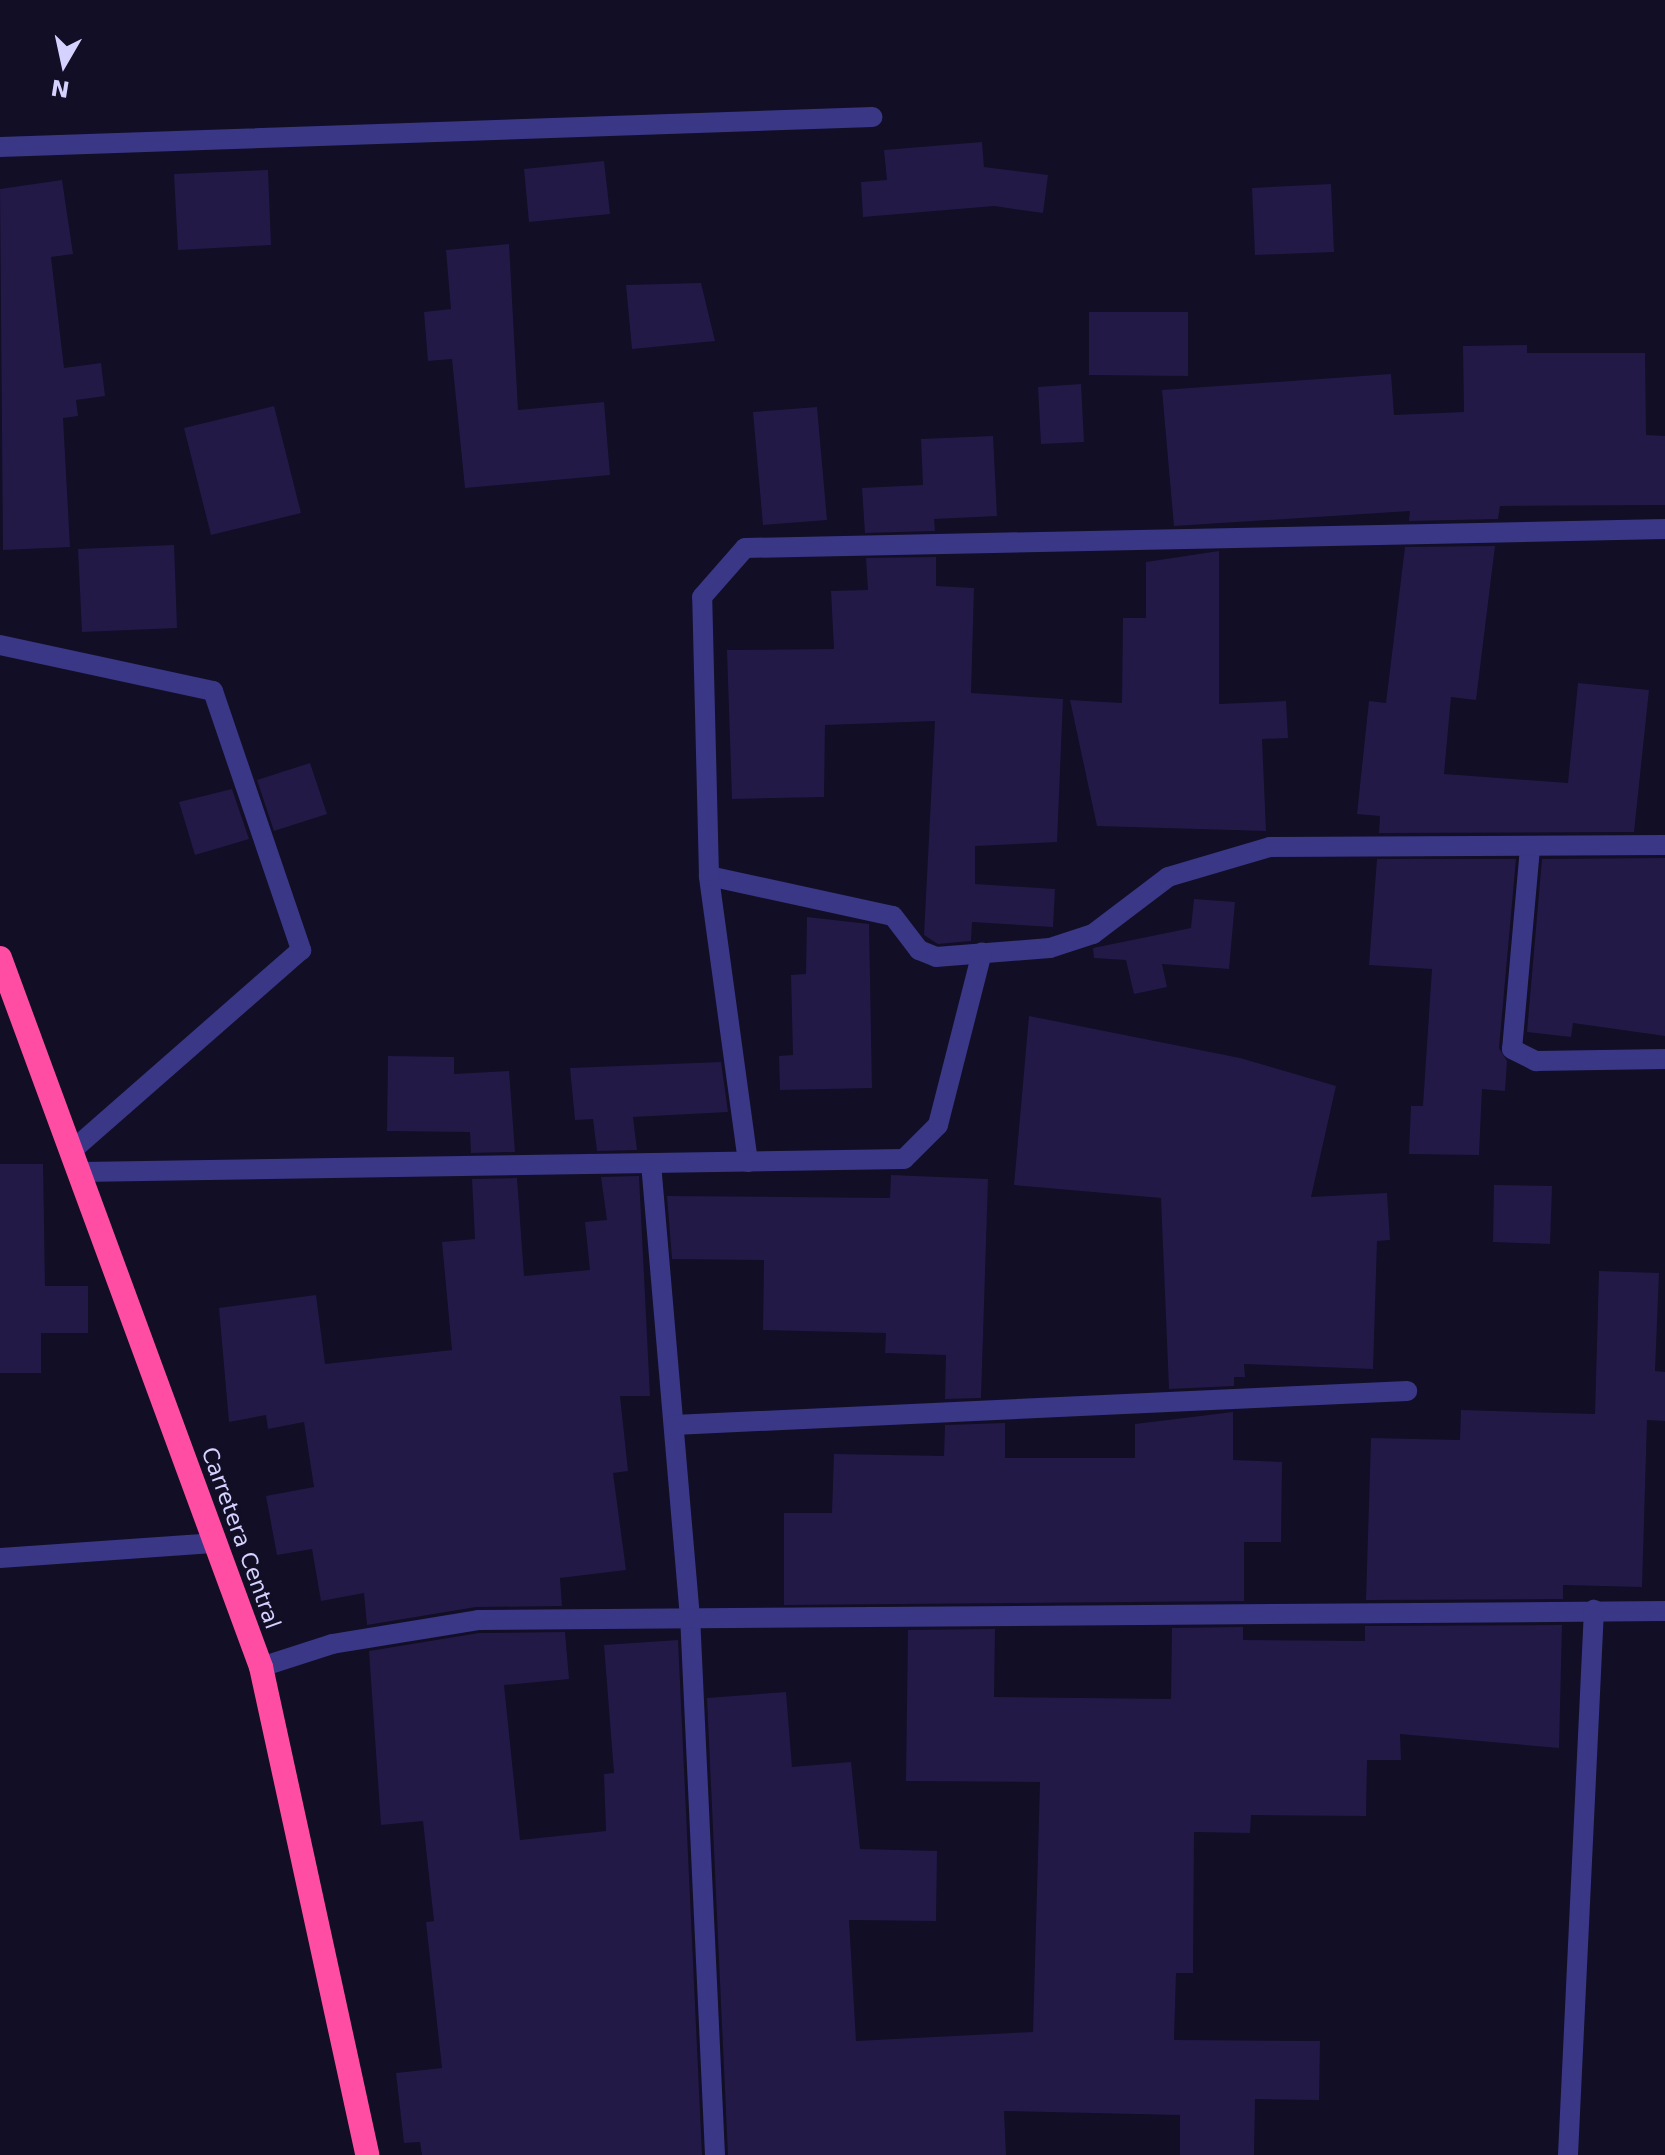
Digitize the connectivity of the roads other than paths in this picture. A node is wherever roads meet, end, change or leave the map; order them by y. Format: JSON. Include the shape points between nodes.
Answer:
{"nodes":[{"id":1,"x":872,"y":117,"type":"dead end"},
{"id":2,"x":0,"y":147,"type":"edge"},
{"id":3,"x":1665,"y":529,"type":"edge"},
{"id":4,"x":0,"y":645,"type":"edge"},
{"id":5,"x":1665,"y":845,"type":"edge"},
{"id":6,"x":1530,"y":848,"type":"junction"},
{"id":7,"x":709,"y":876,"type":"junction"},
{"id":8,"x":982,"y":953,"type":"junction"},
{"id":9,"x":0,"y":958,"type":"edge"},
{"id":10,"x":1665,"y":1059,"type":"edge"},
{"id":11,"x":76,"y":1162,"type":"junction"},
{"id":12,"x":748,"y":1162,"type":"junction"},
{"id":13,"x":651,"y":1163,"type":"junction"},
{"id":14,"x":1407,"y":1391,"type":"dead end"},
{"id":15,"x":674,"y":1425,"type":"junction"},
{"id":16,"x":216,"y":1543,"type":"junction"},
{"id":17,"x":0,"y":1558,"type":"edge"},
{"id":18,"x":1594,"y":1610,"type":"junction"},
{"id":19,"x":1665,"y":1611,"type":"edge"},
{"id":20,"x":690,"y":1615,"type":"junction"},
{"id":21,"x":261,"y":1667,"type":"junction"},
{"id":22,"x":367,"y":2155,"type":"edge"},
{"id":23,"x":715,"y":2155,"type":"edge"},
{"id":24,"x":1568,"y":2155,"type":"edge"}],
"edges":[{"from":1,"to":2,"type":"street"},
{"from":3,"to":7,"type":"street","via":[[745,548],[702,597]]},
{"from":4,"to":11,"type":"street","via":[[213,691],[301,950]]},
{"from":5,"to":6,"type":"street"},
{"from":6,"to":8,"type":"street","via":[[1302,845],[1238,853],[1168,877],[1093,934],[1050,948]]},
{"from":6,"to":10,"type":"street","via":[[1512,1049],[1536,1061]]},
{"from":7,"to":8,"type":"street","via":[[893,916],[919,950],[936,957]]},
{"from":7,"to":12,"type":"street"},
{"from":8,"to":12,"type":"street","via":[[938,1125],[904,1159]]},
{"from":9,"to":11,"type":"highway","name":"Carretera Central"},
{"from":11,"to":13,"type":"street"},
{"from":11,"to":16,"type":"highway","name":"Carretera Central"},
{"from":12,"to":13,"type":"street"},
{"from":13,"to":15,"type":"street"},
{"from":14,"to":15,"type":"street"},
{"from":15,"to":20,"type":"street"},
{"from":16,"to":17,"type":"street"},
{"from":16,"to":21,"type":"highway","name":"Carretera Central"},
{"from":18,"to":19,"type":"street"},
{"from":18,"to":20,"type":"street"},
{"from":18,"to":24,"type":"street"},
{"from":20,"to":21,"type":"street","via":[[478,1620],[332,1644]]},
{"from":20,"to":23,"type":"street"},
{"from":21,"to":22,"type":"highway","name":"Carretera Central"}]}
